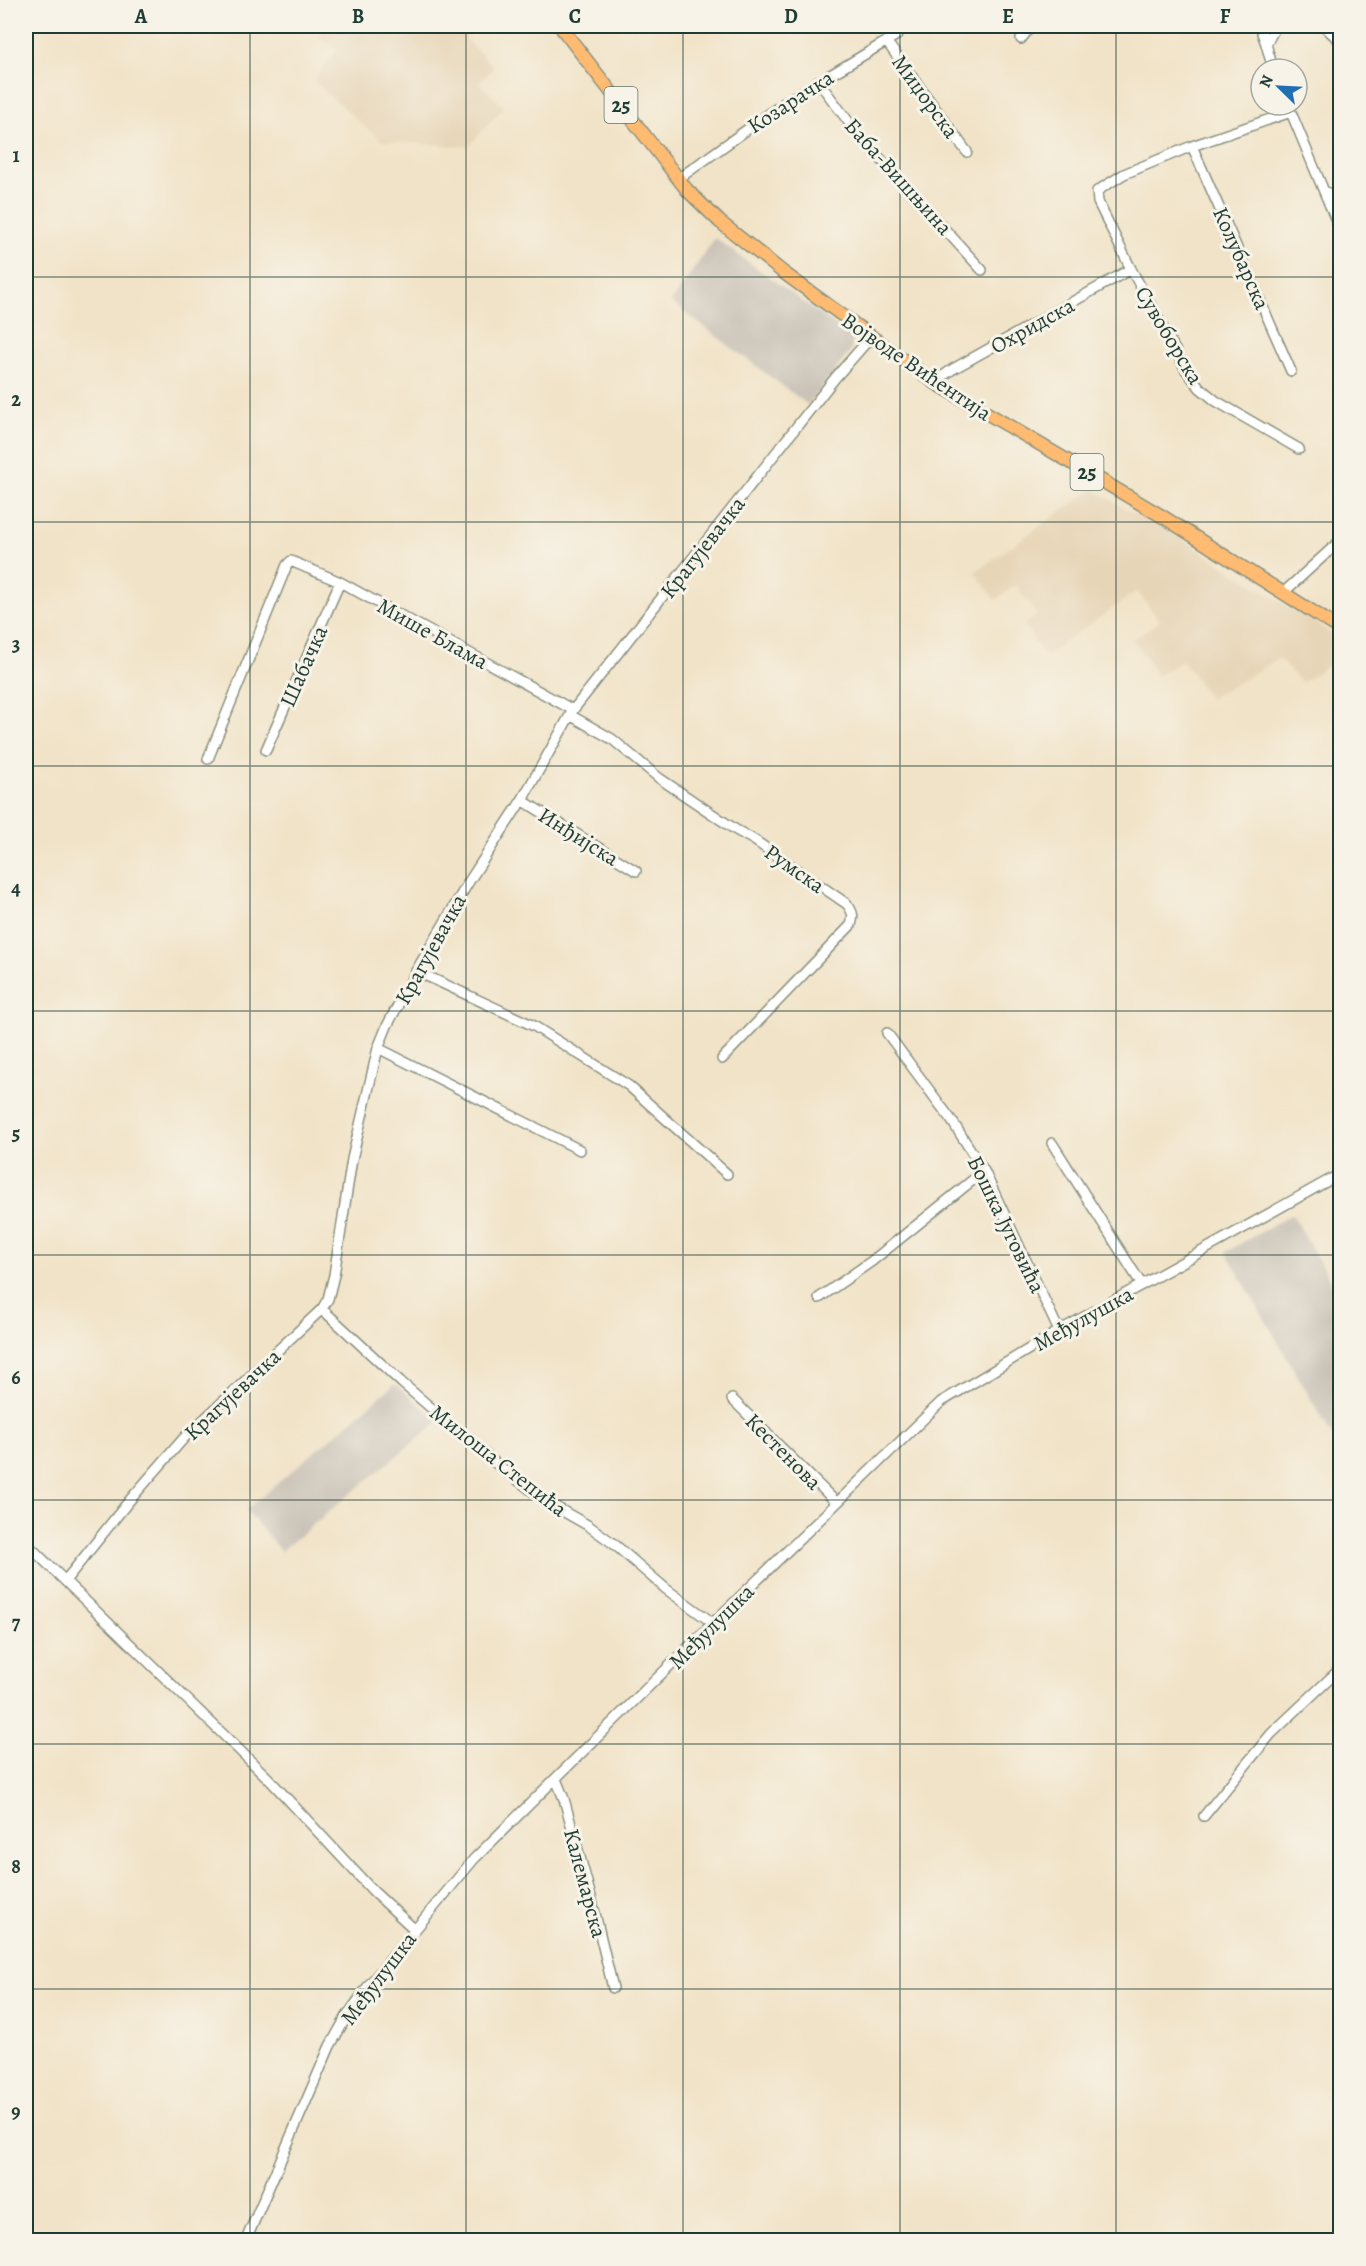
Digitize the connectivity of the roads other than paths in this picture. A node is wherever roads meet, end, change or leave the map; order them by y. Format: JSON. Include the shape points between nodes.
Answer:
{"nodes":[{"id":1,"x":902,"y":26,"type":"edge"},
{"id":2,"x":1031,"y":26,"type":"edge"},
{"id":3,"x":1263,"y":26,"type":"edge"},
{"id":4,"x":1276,"y":26,"type":"edge"},
{"id":5,"x":1324,"y":26,"type":"edge"},
{"id":6,"x":565,"y":27,"type":"edge"},
{"id":7,"x":1021,"y":39,"type":"dead end"},
{"id":8,"x":886,"y":41,"type":"junction"},
{"id":9,"x":1341,"y":41,"type":"edge"},
{"id":10,"x":1266,"y":44,"type":"junction"},
{"id":11,"x":1270,"y":57,"type":"edge"},
{"id":12,"x":818,"y":81,"type":"junction"},
{"id":13,"x":1268,"y":117,"type":"edge"},
{"id":14,"x":1292,"y":117,"type":"edge"},
{"id":15,"x":1192,"y":146,"type":"junction"},
{"id":16,"x":967,"y":152,"type":"dead end"},
{"id":17,"x":678,"y":179,"type":"junction"},
{"id":18,"x":1341,"y":188,"type":"edge"},
{"id":19,"x":1324,"y":191,"type":"junction"},
{"id":20,"x":1341,"y":199,"type":"edge"},
{"id":21,"x":1341,"y":230,"type":"edge"},
{"id":22,"x":1131,"y":269,"type":"junction"},
{"id":23,"x":982,"y":270,"type":"dead end"},
{"id":24,"x":871,"y":338,"type":"junction"},
{"id":25,"x":1291,"y":371,"type":"dead end"},
{"id":26,"x":934,"y":382,"type":"junction"},
{"id":27,"x":1299,"y":449,"type":"dead end"},
{"id":28,"x":1341,"y":541,"type":"edge"},
{"id":29,"x":340,"y":582,"type":"junction"},
{"id":30,"x":1284,"y":592,"type":"junction"},
{"id":31,"x":1341,"y":629,"type":"edge"},
{"id":32,"x":571,"y":712,"type":"junction"},
{"id":33,"x":266,"y":750,"type":"dead end"},
{"id":34,"x":207,"y":759,"type":"dead end"},
{"id":35,"x":522,"y":800,"type":"junction"},
{"id":36,"x":636,"y":872,"type":"dead end"},
{"id":37,"x":416,"y":971,"type":"junction"},
{"id":38,"x":887,"y":1033,"type":"dead end"},
{"id":39,"x":378,"y":1048,"type":"junction"},
{"id":40,"x":722,"y":1059,"type":"dead end"},
{"id":41,"x":1052,"y":1143,"type":"dead end"},
{"id":42,"x":580,"y":1150,"type":"dead end"},
{"id":43,"x":984,"y":1171,"type":"junction"},
{"id":44,"x":727,"y":1174,"type":"dead end"},
{"id":45,"x":1341,"y":1174,"type":"edge"},
{"id":46,"x":1142,"y":1285,"type":"junction"},
{"id":47,"x":819,"y":1298,"type":"dead end"},
{"id":48,"x":322,"y":1309,"type":"junction"},
{"id":49,"x":1059,"y":1331,"type":"junction"},
{"id":50,"x":732,"y":1399,"type":"dead end"},
{"id":51,"x":836,"y":1502,"type":"junction"},
{"id":52,"x":26,"y":1543,"type":"edge"},
{"id":53,"x":65,"y":1581,"type":"junction"},
{"id":54,"x":713,"y":1623,"type":"junction"},
{"id":55,"x":1341,"y":1669,"type":"edge"},
{"id":56,"x":556,"y":1779,"type":"junction"},
{"id":57,"x":1204,"y":1815,"type":"dead end"},
{"id":58,"x":414,"y":1929,"type":"junction"},
{"id":59,"x":613,"y":1988,"type":"dead end"},
{"id":60,"x":246,"y":2241,"type":"edge"}],
"edges":[{"from":1,"to":8,"type":"street","name":"Козарачка","via":[[897,35]]},
{"from":2,"to":7,"type":"street"},
{"from":3,"to":10,"type":"street"},
{"from":4,"to":10,"type":"street"},
{"from":5,"to":9,"type":"street"},
{"from":6,"to":17,"type":"main road","name":"Војводе Вићентија","number":"25"},
{"from":8,"to":12,"type":"street","name":"Козарачка"},
{"from":8,"to":16,"type":"street","name":"Миџорска"},
{"from":10,"to":11,"type":"street"},
{"from":12,"to":17,"type":"street","name":"Козарачка"},
{"from":12,"to":23,"type":"street","name":"Баба-Вишњина","via":[[857,133]]},
{"from":13,"to":15,"type":"street"},
{"from":14,"to":19,"type":"street"},
{"from":15,"to":22,"type":"street","name":"Сувоборска","via":[[1097,191],[1098,202]]},
{"from":15,"to":25,"type":"street","name":"Колубарска"},
{"from":17,"to":24,"type":"main road","name":"Војводе Вићентија","number":"25","via":[[720,222]]},
{"from":18,"to":19,"type":"street"},
{"from":19,"to":20,"type":"street"},
{"from":19,"to":21,"type":"street"},
{"from":22,"to":26,"type":"street","name":"Охридска"},
{"from":22,"to":27,"type":"street","name":"Сувоборска","via":[[1186,370],[1200,388]]},
{"from":24,"to":26,"type":"main road","name":"Војводе Вићентија","number":"25"},
{"from":24,"to":32,"type":"street","name":"Крагујевачка","via":[[835,378]]},
{"from":26,"to":30,"type":"main road","name":"Војводе Вићентија","number":"25"},
{"from":28,"to":30,"type":"street"},
{"from":29,"to":32,"type":"street","name":"Мише Блама"},
{"from":29,"to":33,"type":"street","name":"Шабачка"},
{"from":29,"to":34,"type":"street","name":"Мише Блама","via":[[291,561],[287,566]]},
{"from":30,"to":31,"type":"main road","name":"Војводе Вићентија","number":"25"},
{"from":32,"to":35,"type":"street","name":"Крагујевачка"},
{"from":32,"to":40,"type":"street","name":"Румска","via":[[659,778],[852,911],[850,925]]},
{"from":35,"to":36,"type":"street","name":"Инђијска"},
{"from":35,"to":37,"type":"street","name":"Крагујевачка"},
{"from":37,"to":39,"type":"street","name":"Крагујевачка"},
{"from":37,"to":44,"type":"street","via":[[534,1026],[629,1086]]},
{"from":38,"to":43,"type":"street","name":"Бошка Југовића"},
{"from":39,"to":42,"type":"street"},
{"from":39,"to":48,"type":"street","name":"Крагујевачка","via":[[352,1159],[334,1275]]},
{"from":41,"to":46,"type":"street"},
{"from":43,"to":47,"type":"street","via":[[872,1261]]},
{"from":43,"to":49,"type":"street","name":"Бошка Југовића"},
{"from":45,"to":46,"type":"street","name":"Међулушка"},
{"from":46,"to":49,"type":"street","name":"Међулушка"},
{"from":48,"to":53,"type":"street","name":"Крагујевачка","via":[[184,1438]]},
{"from":48,"to":54,"type":"street","name":"Милоша Степића","via":[[499,1466],[614,1544]]},
{"from":49,"to":51,"type":"street","name":"Међулушка","via":[[941,1402]]},
{"from":50,"to":51,"type":"street","name":"Кестенова"},
{"from":51,"to":54,"type":"street","name":"Међулушка"},
{"from":52,"to":53,"type":"street"},
{"from":53,"to":58,"type":"street","via":[[268,1778],[373,1891]]},
{"from":54,"to":56,"type":"street","name":"Међулушка"},
{"from":55,"to":57,"type":"street","via":[[1272,1734]]},
{"from":56,"to":58,"type":"street","name":"Међулушка","via":[[474,1859]]},
{"from":56,"to":59,"type":"street","name":"Калемарска"},
{"from":58,"to":60,"type":"street","name":"Међулушка","via":[[369,1985],[330,2046]]}]}
